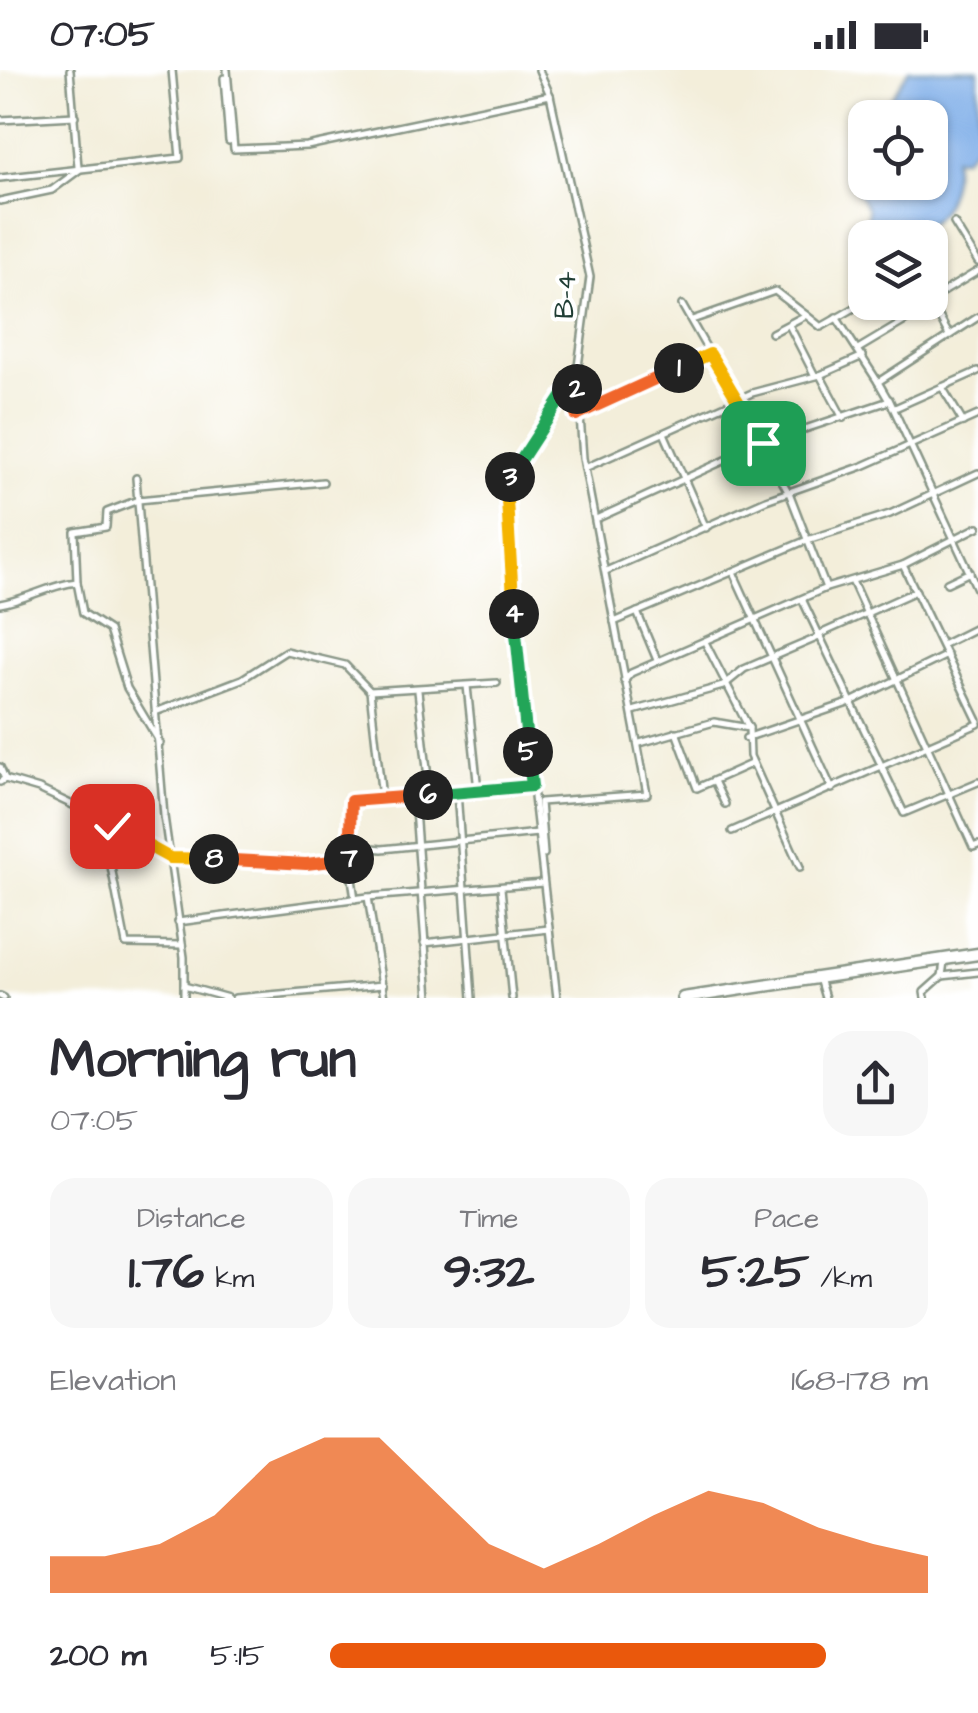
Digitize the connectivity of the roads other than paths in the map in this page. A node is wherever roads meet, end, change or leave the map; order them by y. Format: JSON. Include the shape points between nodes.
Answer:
{"nodes":[{"id":1,"x":70,"y":70,"type":"edge"},
{"id":2,"x":172,"y":70,"type":"edge"},
{"id":3,"x":225,"y":70,"type":"edge"},
{"id":4,"x":539,"y":70,"type":"edge"},
{"id":5,"x":550,"y":95,"type":"junction"},
{"id":6,"x":75,"y":116,"type":"junction"},
{"id":7,"x":0,"y":120,"type":"edge"},
{"id":8,"x":229,"y":141,"type":"dead end"},
{"id":9,"x":122,"y":164,"type":"junction"},
{"id":10,"x":78,"y":167,"type":"junction"},
{"id":11,"x":0,"y":178,"type":"edge"},
{"id":12,"x":0,"y":202,"type":"edge"},
{"id":13,"x":954,"y":224,"type":"dead end"},
{"id":14,"x":978,"y":262,"type":"edge"},
{"id":15,"x":978,"y":271,"type":"edge"},
{"id":16,"x":682,"y":304,"type":"dead end"},
{"id":17,"x":848,"y":311,"type":"edge"},
{"id":18,"x":806,"y":315,"type":"junction"},
{"id":19,"x":836,"y":317,"type":"junction"},
{"id":20,"x":978,"y":317,"type":"edge"},
{"id":21,"x":692,"y":320,"type":"junction"},
{"id":22,"x":907,"y":320,"type":"edge"},
{"id":23,"x":789,"y":325,"type":"junction"},
{"id":24,"x":772,"y":333,"type":"dead end"},
{"id":25,"x":949,"y":336,"type":"junction"},
{"id":26,"x":858,"y":349,"type":"junction"},
{"id":27,"x":710,"y":354,"type":"junction"},
{"id":28,"x":863,"y":356,"type":"junction"},
{"id":29,"x":978,"y":371,"type":"edge"},
{"id":30,"x":577,"y":374,"type":"junction"},
{"id":31,"x":817,"y":375,"type":"junction"},
{"id":32,"x":878,"y":382,"type":"junction"},
{"id":33,"x":942,"y":388,"type":"junction"},
{"id":34,"x":736,"y":400,"type":"junction"},
{"id":35,"x":894,"y":408,"type":"junction"},
{"id":36,"x":576,"y":415,"type":"junction"},
{"id":37,"x":978,"y":415,"type":"edge"},
{"id":38,"x":844,"y":418,"type":"junction"},
{"id":39,"x":963,"y":422,"type":"junction"},
{"id":40,"x":664,"y":433,"type":"junction"},
{"id":41,"x":763,"y":443,"type":"junction"},
{"id":42,"x":909,"y":445,"type":"junction"},
{"id":43,"x":585,"y":468,"type":"junction"},
{"id":44,"x":978,"y":473,"type":"edge"},
{"id":45,"x":136,"y":478,"type":"dead end"},
{"id":46,"x":688,"y":480,"type":"junction"},
{"id":47,"x":324,"y":482,"type":"dead end"},
{"id":48,"x":787,"y":492,"type":"junction"},
{"id":49,"x":934,"y":496,"type":"junction"},
{"id":50,"x":138,"y":500,"type":"junction"},
{"id":51,"x":596,"y":519,"type":"junction"},
{"id":52,"x":978,"y":526,"type":"edge"},
{"id":53,"x":706,"y":528,"type":"junction"},
{"id":54,"x":955,"y":538,"type":"junction"},
{"id":55,"x":808,"y":540,"type":"junction"},
{"id":56,"x":903,"y":565,"type":"junction"},
{"id":57,"x":606,"y":571,"type":"junction"},
{"id":58,"x":970,"y":572,"type":"junction"},
{"id":59,"x":734,"y":574,"type":"junction"},
{"id":60,"x":852,"y":581,"type":"junction"},
{"id":61,"x":77,"y":582,"type":"junction"},
{"id":62,"x":947,"y":583,"type":"dead end"},
{"id":63,"x":826,"y":588,"type":"junction"},
{"id":64,"x":978,"y":590,"type":"edge"},
{"id":65,"x":916,"y":591,"type":"junction"},
{"id":66,"x":802,"y":599,"type":"junction"},
{"id":67,"x":0,"y":604,"type":"edge"},
{"id":68,"x":637,"y":612,"type":"junction"},
{"id":69,"x":868,"y":613,"type":"junction"},
{"id":70,"x":754,"y":621,"type":"junction"},
{"id":71,"x":614,"y":622,"type":"junction"},
{"id":72,"x":978,"y":627,"type":"edge"},
{"id":73,"x":819,"y":636,"type":"junction"},
{"id":74,"x":706,"y":642,"type":"junction"},
{"id":75,"x":942,"y":645,"type":"junction"},
{"id":76,"x":946,"y":655,"type":"junction"},
{"id":77,"x":770,"y":658,"type":"junction"},
{"id":78,"x":657,"y":661,"type":"junction"},
{"id":79,"x":899,"y":679,"type":"junction"},
{"id":80,"x":624,"y":681,"type":"junction"},
{"id":81,"x":727,"y":682,"type":"junction"},
{"id":82,"x":497,"y":683,"type":"dead end"},
{"id":83,"x":467,"y":686,"type":"junction"},
{"id":84,"x":418,"y":690,"type":"junction"},
{"id":85,"x":370,"y":691,"type":"junction"},
{"id":86,"x":851,"y":702,"type":"junction"},
{"id":87,"x":634,"y":710,"type":"junction"},
{"id":88,"x":158,"y":711,"type":"junction"},
{"id":89,"x":803,"y":720,"type":"junction"},
{"id":90,"x":978,"y":721,"type":"edge"},
{"id":91,"x":749,"y":728,"type":"junction"},
{"id":92,"x":676,"y":732,"type":"junction"},
{"id":93,"x":746,"y":738,"type":"junction"},
{"id":94,"x":639,"y":743,"type":"junction"},
{"id":95,"x":161,"y":746,"type":"junction"},
{"id":96,"x":929,"y":748,"type":"junction"},
{"id":97,"x":753,"y":763,"type":"junction"},
{"id":98,"x":881,"y":766,"type":"junction"},
{"id":99,"x":0,"y":767,"type":"edge"},
{"id":100,"x":2,"y":780,"type":"edge"},
{"id":101,"x":714,"y":782,"type":"junction"},
{"id":102,"x":978,"y":782,"type":"edge"},
{"id":103,"x":532,"y":786,"type":"junction"},
{"id":104,"x":832,"y":789,"type":"junction"},
{"id":105,"x":478,"y":790,"type":"junction"},
{"id":106,"x":457,"y":792,"type":"junction"},
{"id":107,"x":430,"y":795,"type":"junction"},
{"id":108,"x":949,"y":795,"type":"junction"},
{"id":109,"x":414,"y":796,"type":"junction"},
{"id":110,"x":382,"y":798,"type":"junction"},
{"id":111,"x":725,"y":804,"type":"dead end"},
{"id":112,"x":776,"y":814,"type":"junction"},
{"id":113,"x":102,"y":820,"type":"junction"},
{"id":114,"x":732,"y":831,"type":"dead end"},
{"id":115,"x":538,"y":833,"type":"junction"},
{"id":116,"x":461,"y":842,"type":"junction"},
{"id":117,"x":418,"y":844,"type":"junction"},
{"id":118,"x":978,"y":845,"type":"edge"},
{"id":119,"x":352,"y":847,"type":"junction"},
{"id":120,"x":170,"y":858,"type":"junction"},
{"id":121,"x":349,"y":862,"type":"junction"},
{"id":122,"x":800,"y":867,"type":"dead end"},
{"id":123,"x":544,"y":883,"type":"junction"},
{"id":124,"x":501,"y":888,"type":"junction"},
{"id":125,"x":462,"y":889,"type":"junction"},
{"id":126,"x":422,"y":893,"type":"junction"},
{"id":127,"x":368,"y":897,"type":"junction"},
{"id":128,"x":355,"y":899,"type":"junction"},
{"id":129,"x":178,"y":922,"type":"junction"},
{"id":130,"x":548,"y":926,"type":"junction"},
{"id":131,"x":505,"y":935,"type":"junction"},
{"id":132,"x":467,"y":938,"type":"junction"},
{"id":133,"x":424,"y":943,"type":"junction"},
{"id":134,"x":182,"y":944,"type":"junction"},
{"id":135,"x":978,"y":954,"type":"edge"},
{"id":136,"x":945,"y":959,"type":"junction"},
{"id":137,"x":978,"y":972,"type":"edge"},
{"id":138,"x":942,"y":976,"type":"junction"},
{"id":139,"x":818,"y":978,"type":"junction"},
{"id":140,"x":384,"y":985,"type":"junction"},
{"id":141,"x":184,"y":986,"type":"junction"},
{"id":142,"x":184,"y":998,"type":"edge"},
{"id":143,"x":231,"y":998,"type":"edge"},
{"id":144,"x":384,"y":998,"type":"edge"},
{"id":145,"x":428,"y":998,"type":"edge"},
{"id":146,"x":472,"y":998,"type":"edge"},
{"id":147,"x":512,"y":998,"type":"edge"},
{"id":148,"x":557,"y":998,"type":"edge"},
{"id":149,"x":683,"y":998,"type":"edge"},
{"id":150,"x":825,"y":998,"type":"edge"},
{"id":151,"x":925,"y":998,"type":"edge"}],
"edges":[{"from":1,"to":6,"type":"street"},
{"from":2,"to":9,"type":"street","via":[[180,158]]},
{"from":3,"to":5,"type":"street","via":[[234,149],[307,146]]},
{"from":3,"to":8,"type":"street"},
{"from":4,"to":5,"type":"street","name":"B-4"},
{"from":5,"to":30,"type":"street","name":"B-4","via":[[590,277]]},
{"from":6,"to":7,"type":"street"},
{"from":6,"to":10,"type":"street"},
{"from":9,"to":10,"type":"street"},
{"from":9,"to":12,"type":"street","via":[[78,170],[52,190]]},
{"from":10,"to":11,"type":"street"},
{"from":13,"to":14,"type":"street"},
{"from":15,"to":25,"type":"street","via":[[930,300]]},
{"from":16,"to":21,"type":"street"},
{"from":17,"to":19,"type":"street"},
{"from":18,"to":19,"type":"street","via":[[821,327]]},
{"from":18,"to":21,"type":"street","via":[[775,291]]},
{"from":18,"to":23,"type":"street"},
{"from":19,"to":26,"type":"street"},
{"from":20,"to":25,"type":"street"},
{"from":21,"to":27,"type":"street"},
{"from":22,"to":26,"type":"street"},
{"from":23,"to":24,"type":"street"},
{"from":23,"to":31,"type":"street"},
{"from":25,"to":32,"type":"street"},
{"from":26,"to":28,"type":"street"},
{"from":27,"to":34,"type":"street"},
{"from":27,"to":36,"type":"street"},
{"from":28,"to":31,"type":"street"},
{"from":28,"to":32,"type":"street"},
{"from":29,"to":33,"type":"street"},
{"from":30,"to":36,"type":"street"},
{"from":30,"to":103,"type":"street","name":"B-4","via":[[506,484]]},
{"from":31,"to":34,"type":"street"},
{"from":31,"to":38,"type":"street"},
{"from":32,"to":35,"type":"street"},
{"from":32,"to":38,"type":"street","via":[[889,401]]},
{"from":33,"to":35,"type":"street"},
{"from":33,"to":39,"type":"street"},
{"from":34,"to":40,"type":"street"},
{"from":34,"to":41,"type":"street"},
{"from":35,"to":42,"type":"street"},
{"from":36,"to":43,"type":"street"},
{"from":37,"to":39,"type":"street"},
{"from":38,"to":41,"type":"street"},
{"from":39,"to":42,"type":"street"},
{"from":40,"to":43,"type":"street"},
{"from":40,"to":46,"type":"street"},
{"from":41,"to":46,"type":"street"},
{"from":41,"to":48,"type":"street"},
{"from":42,"to":48,"type":"street"},
{"from":42,"to":49,"type":"street"},
{"from":43,"to":51,"type":"street"},
{"from":44,"to":49,"type":"street"},
{"from":45,"to":50,"type":"street"},
{"from":46,"to":51,"type":"street"},
{"from":46,"to":53,"type":"street"},
{"from":47,"to":50,"type":"street"},
{"from":48,"to":53,"type":"street"},
{"from":48,"to":55,"type":"street"},
{"from":49,"to":54,"type":"street"},
{"from":49,"to":55,"type":"street"},
{"from":50,"to":61,"type":"street","via":[[107,512],[106,527],[74,532]]},
{"from":50,"to":88,"type":"street"},
{"from":51,"to":57,"type":"street"},
{"from":52,"to":54,"type":"street"},
{"from":53,"to":57,"type":"street"},
{"from":54,"to":56,"type":"street"},
{"from":54,"to":58,"type":"street"},
{"from":55,"to":59,"type":"street"},
{"from":55,"to":63,"type":"street"},
{"from":56,"to":60,"type":"street"},
{"from":56,"to":65,"type":"street"},
{"from":57,"to":71,"type":"street"},
{"from":58,"to":62,"type":"street"},
{"from":58,"to":64,"type":"street"},
{"from":59,"to":68,"type":"street"},
{"from":59,"to":70,"type":"street"},
{"from":60,"to":63,"type":"street"},
{"from":60,"to":69,"type":"street"},
{"from":61,"to":67,"type":"street"},
{"from":61,"to":95,"type":"street","via":[[83,613],[109,630],[126,688]]},
{"from":63,"to":66,"type":"street"},
{"from":65,"to":69,"type":"street"},
{"from":65,"to":75,"type":"street"},
{"from":66,"to":70,"type":"street"},
{"from":66,"to":73,"type":"street"},
{"from":68,"to":71,"type":"street"},
{"from":68,"to":78,"type":"street"},
{"from":69,"to":73,"type":"street"},
{"from":69,"to":79,"type":"street"},
{"from":70,"to":74,"type":"street"},
{"from":70,"to":77,"type":"street"},
{"from":71,"to":80,"type":"street"},
{"from":72,"to":75,"type":"street"},
{"from":73,"to":77,"type":"street"},
{"from":73,"to":86,"type":"street"},
{"from":74,"to":78,"type":"street"},
{"from":74,"to":81,"type":"street"},
{"from":75,"to":76,"type":"street"},
{"from":76,"to":79,"type":"street"},
{"from":76,"to":90,"type":"street"},
{"from":77,"to":81,"type":"street"},
{"from":77,"to":89,"type":"street"},
{"from":78,"to":80,"type":"street"},
{"from":79,"to":86,"type":"street"},
{"from":79,"to":96,"type":"street"},
{"from":80,"to":87,"type":"street"},
{"from":81,"to":87,"type":"street"},
{"from":81,"to":91,"type":"street"},
{"from":82,"to":83,"type":"street"},
{"from":83,"to":84,"type":"street"},
{"from":83,"to":105,"type":"street"},
{"from":84,"to":85,"type":"street"},
{"from":84,"to":107,"type":"street"},
{"from":85,"to":88,"type":"street","via":[[346,665],[286,651],[242,679]]},
{"from":85,"to":110,"type":"street"},
{"from":86,"to":89,"type":"street"},
{"from":86,"to":98,"type":"street"},
{"from":87,"to":94,"type":"street"},
{"from":88,"to":95,"type":"street"},
{"from":89,"to":93,"type":"street"},
{"from":89,"to":104,"type":"street"},
{"from":90,"to":96,"type":"street"},
{"from":91,"to":92,"type":"street","via":[[714,722]]},
{"from":91,"to":93,"type":"street"},
{"from":92,"to":94,"type":"street"},
{"from":92,"to":101,"type":"street","via":[[697,788]]},
{"from":93,"to":97,"type":"street"},
{"from":94,"to":130,"type":"street","via":[[647,794],[540,802]]},
{"from":95,"to":120,"type":"street"},
{"from":96,"to":98,"type":"street"},
{"from":96,"to":108,"type":"street"},
{"from":97,"to":101,"type":"street"},
{"from":97,"to":112,"type":"street"},
{"from":98,"to":104,"type":"street"},
{"from":98,"to":108,"type":"street","via":[[904,812]]},
{"from":99,"to":100,"type":"street"},
{"from":100,"to":113,"type":"street","via":[[38,789]]},
{"from":101,"to":111,"type":"street"},
{"from":102,"to":108,"type":"street"},
{"from":103,"to":105,"type":"street"},
{"from":103,"to":115,"type":"street","name":"B-4"},
{"from":104,"to":112,"type":"street"},
{"from":105,"to":106,"type":"street"},
{"from":106,"to":107,"type":"street"},
{"from":106,"to":116,"type":"street"},
{"from":107,"to":109,"type":"street"},
{"from":108,"to":118,"type":"street","via":[[973,847]]},
{"from":109,"to":110,"type":"street"},
{"from":109,"to":117,"type":"street"},
{"from":110,"to":119,"type":"street","via":[[348,805]]},
{"from":112,"to":114,"type":"street"},
{"from":112,"to":122,"type":"street"},
{"from":113,"to":120,"type":"street"},
{"from":113,"to":134,"type":"street","via":[[126,944]]},
{"from":115,"to":116,"type":"street"},
{"from":115,"to":123,"type":"street","name":"B-4"},
{"from":116,"to":117,"type":"street"},
{"from":116,"to":125,"type":"street"},
{"from":117,"to":119,"type":"street"},
{"from":117,"to":126,"type":"street"},
{"from":119,"to":121,"type":"street"},
{"from":120,"to":121,"type":"street"},
{"from":120,"to":129,"type":"street"},
{"from":121,"to":128,"type":"street"},
{"from":123,"to":124,"type":"street"},
{"from":123,"to":130,"type":"street","name":"B-4"},
{"from":124,"to":125,"type":"street"},
{"from":124,"to":131,"type":"street"},
{"from":125,"to":126,"type":"street"},
{"from":125,"to":132,"type":"street"},
{"from":126,"to":127,"type":"street"},
{"from":126,"to":133,"type":"street"},
{"from":127,"to":128,"type":"street"},
{"from":127,"to":140,"type":"street"},
{"from":128,"to":129,"type":"street"},
{"from":129,"to":134,"type":"street"},
{"from":130,"to":131,"type":"street"},
{"from":130,"to":148,"type":"street","name":"B-4"},
{"from":131,"to":132,"type":"street"},
{"from":131,"to":147,"type":"street"},
{"from":132,"to":133,"type":"street"},
{"from":132,"to":146,"type":"street"},
{"from":133,"to":145,"type":"street"},
{"from":134,"to":141,"type":"street"},
{"from":135,"to":136,"type":"highway"},
{"from":136,"to":138,"type":"street"},
{"from":136,"to":139,"type":"highway"},
{"from":137,"to":138,"type":"street"},
{"from":138,"to":151,"type":"street"},
{"from":139,"to":149,"type":"highway"},
{"from":139,"to":150,"type":"street"},
{"from":140,"to":143,"type":"street"},
{"from":140,"to":144,"type":"street"},
{"from":141,"to":142,"type":"street"},
{"from":141,"to":143,"type":"street"}]}
